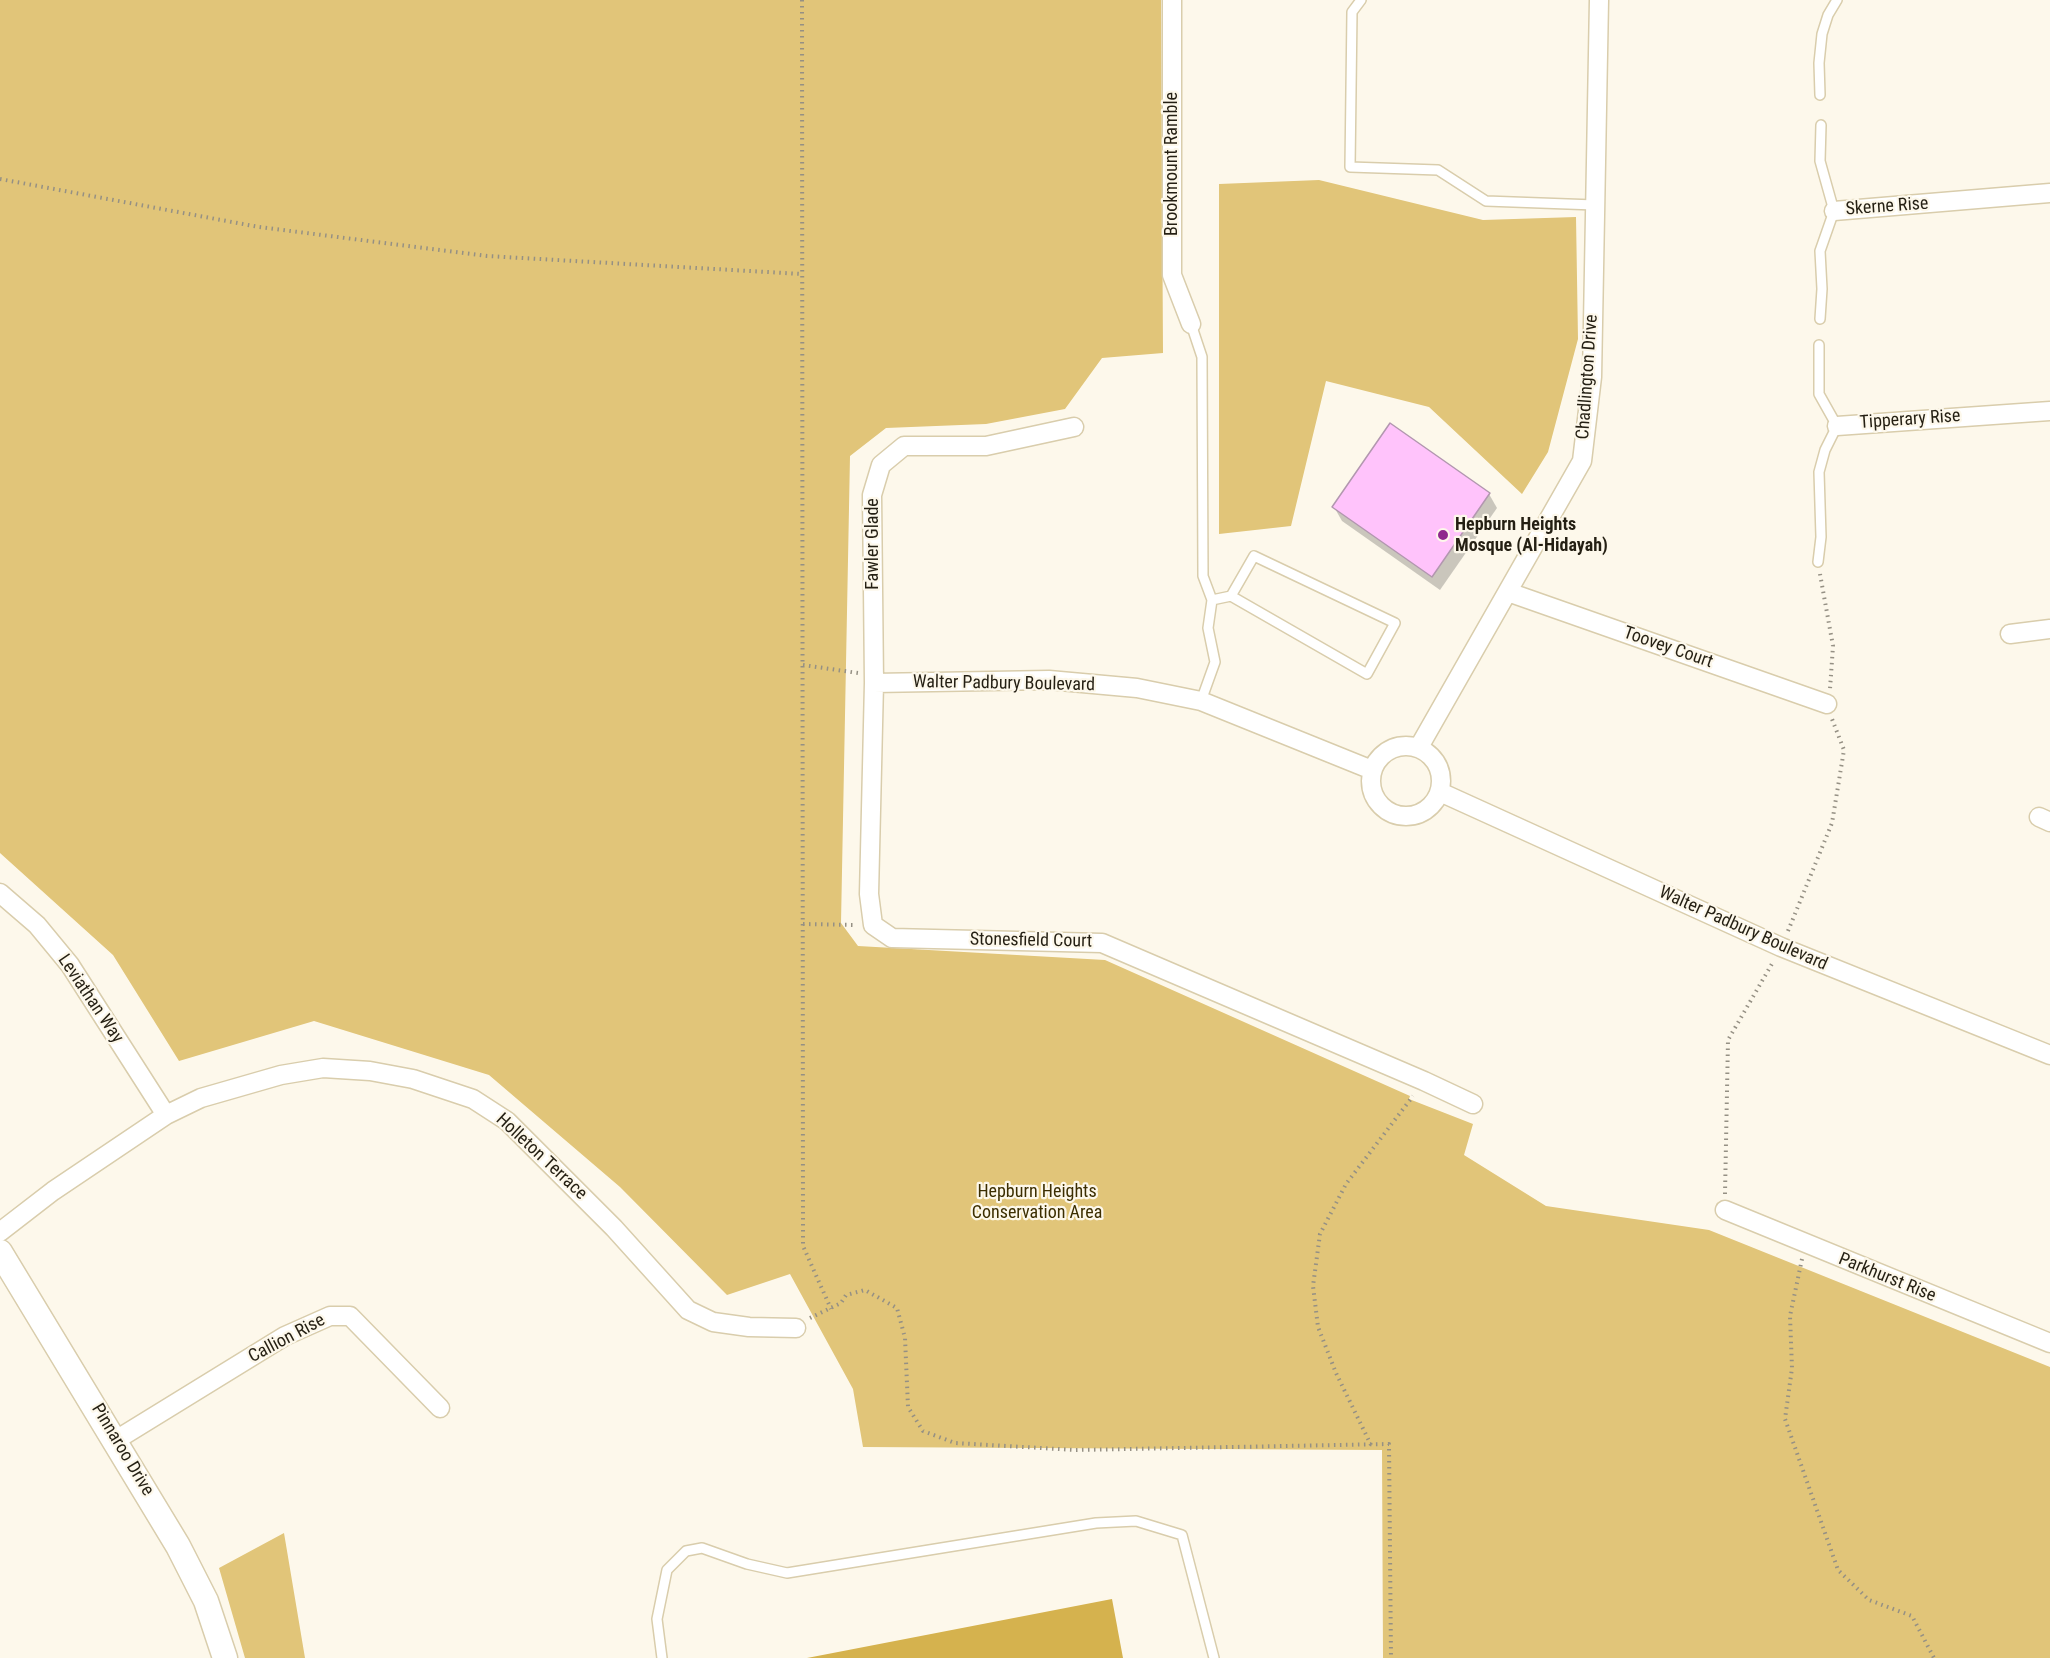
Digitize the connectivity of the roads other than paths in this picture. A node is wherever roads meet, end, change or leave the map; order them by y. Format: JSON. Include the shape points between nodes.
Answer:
{"nodes":[{"id":1,"x":1172,"y":0,"type":"edge"},
{"id":2,"x":1361,"y":0,"type":"edge"},
{"id":3,"x":1837,"y":0,"type":"edge"},
{"id":4,"x":1595,"y":1,"type":"edge"},
{"id":5,"x":1820,"y":95,"type":"dead end"},
{"id":6,"x":1821,"y":125,"type":"dead end"},
{"id":7,"x":2050,"y":193,"type":"edge"},
{"id":8,"x":1594,"y":205,"type":"junction"},
{"id":9,"x":1834,"y":211,"type":"junction"},
{"id":10,"x":1820,"y":319,"type":"dead end"},
{"id":11,"x":1191,"y":324,"type":"joint"},
{"id":12,"x":1819,"y":345,"type":"dead end"},
{"id":13,"x":2050,"y":411,"type":"edge"},
{"id":14,"x":1837,"y":426,"type":"junction"},
{"id":15,"x":1074,"y":427,"type":"dead end"},
{"id":16,"x":1818,"y":562,"type":"road end"},
{"id":17,"x":1509,"y":592,"type":"junction"},
{"id":18,"x":1231,"y":596,"type":"junction"},
{"id":19,"x":1212,"y":600,"type":"junction"},
{"id":20,"x":2050,"y":629,"type":"edge"},
{"id":21,"x":2010,"y":633,"type":"dead end"},
{"id":22,"x":874,"y":683,"type":"junction"},
{"id":23,"x":1201,"y":701,"type":"junction"},
{"id":24,"x":1827,"y":705,"type":"road end"},
{"id":25,"x":1419,"y":747,"type":"junction"},
{"id":26,"x":1372,"y":770,"type":"junction"},
{"id":27,"x":1440,"y":792,"type":"junction"},
{"id":28,"x":0,"y":893,"type":"edge"},
{"id":29,"x":2050,"y":1055,"type":"edge"},
{"id":30,"x":1473,"y":1104,"type":"dead end"},
{"id":31,"x":166,"y":1115,"type":"junction"},
{"id":32,"x":1725,"y":1210,"type":"road end"},
{"id":33,"x":0,"y":1232,"type":"edge"},
{"id":34,"x":0,"y":1252,"type":"edge"},
{"id":35,"x":796,"y":1328,"type":"road end"},
{"id":36,"x":2050,"y":1343,"type":"edge"},
{"id":37,"x":440,"y":1408,"type":"dead end"},
{"id":38,"x":116,"y":1440,"type":"junction"},
{"id":39,"x":225,"y":1658,"type":"edge"},
{"id":40,"x":662,"y":1658,"type":"edge"},
{"id":41,"x":1214,"y":1658,"type":"edge"}],
"edges":[{"from":1,"to":11,"type":"street","name":"Brookmount Ramble","via":[[1172,275]]},
{"from":2,"to":8,"type":"lane","via":[[1352,12],[1350,167],[1438,170],[1486,201]]},
{"from":3,"to":5,"type":"lane","via":[[1822,34]]},
{"from":4,"to":8,"type":"street","name":"Chadlington Drive"},
{"from":6,"to":9,"type":"lane","via":[[1820,161]]},
{"from":7,"to":9,"type":"street","name":"Skerne Rise"},
{"from":8,"to":17,"type":"street","name":"Chadlington Drive","via":[[1592,376],[1582,461]]},
{"from":9,"to":10,"type":"lane","name":"Skerne Rise","via":[[1820,251]]},
{"from":11,"to":19,"type":"lane","via":[[1203,357],[1203,576]]},
{"from":12,"to":14,"type":"lane","via":[[1819,394]]},
{"from":13,"to":14,"type":"street","name":"Tipperary Rise"},
{"from":14,"to":16,"type":"lane","name":"Tipperary Rise","via":[[1819,472]]},
{"from":15,"to":22,"type":"street","name":"Fawler Glade","via":[[986,446],[904,446],[881,465],[872,495]]},
{"from":17,"to":24,"type":"street","name":"Toovey Court"},
{"from":17,"to":25,"type":"street","name":"Chadlington Drive"},
{"from":18,"to":18,"type":"lane","via":[[1367,674],[1395,623],[1254,556]]},
{"from":18,"to":19,"type":"lane"},
{"from":19,"to":23,"type":"lane","via":[[1208,628],[1215,662]]},
{"from":20,"to":21,"type":"street"},
{"from":22,"to":23,"type":"street","name":"Walter Padbury Boulevard","via":[[1049,680],[1137,688]]},
{"from":22,"to":30,"type":"street","name":"Stonesfield Court","via":[[869,894],[873,925],[892,938],[1102,943]]},
{"from":23,"to":26,"type":"street","name":"Walter Padbury Boulevard"},
{"from":25,"to":26,"type":"street","via":[[1399,746],[1388,751]]},
{"from":25,"to":27,"type":"street","via":[[1437,764]]},
{"from":26,"to":27,"type":"street","via":[[1372,788],[1379,804],[1402,817],[1425,812]]},
{"from":27,"to":29,"type":"street","name":"Walter Padbury Boulevard","via":[[1781,948]]},
{"from":28,"to":31,"type":"street","name":"Leviathan Way","via":[[37,925],[70,965]]},
{"from":31,"to":33,"type":"street","name":"Holleton Terrace"},
{"from":31,"to":35,"type":"street","name":"Holleton Terrace","via":[[239,1085],[324,1068],[370,1071],[445,1089],[473,1099],[507,1121],[614,1228],[688,1310],[713,1322]]},
{"from":32,"to":36,"type":"street","name":"Parkhurst Rise"},
{"from":34,"to":38,"type":"street","name":"Pinnaroo Drive"},
{"from":37,"to":38,"type":"street","name":"Callion Rise","via":[[350,1316],[330,1316],[285,1336]]},
{"from":38,"to":39,"type":"street","name":"Pinnaroo Drive","via":[[178,1546],[201,1592]]},
{"from":40,"to":41,"type":"lane","via":[[657,1619],[667,1570],[686,1551],[702,1548],[787,1573],[1096,1523],[1136,1521],[1182,1535]]}]}
